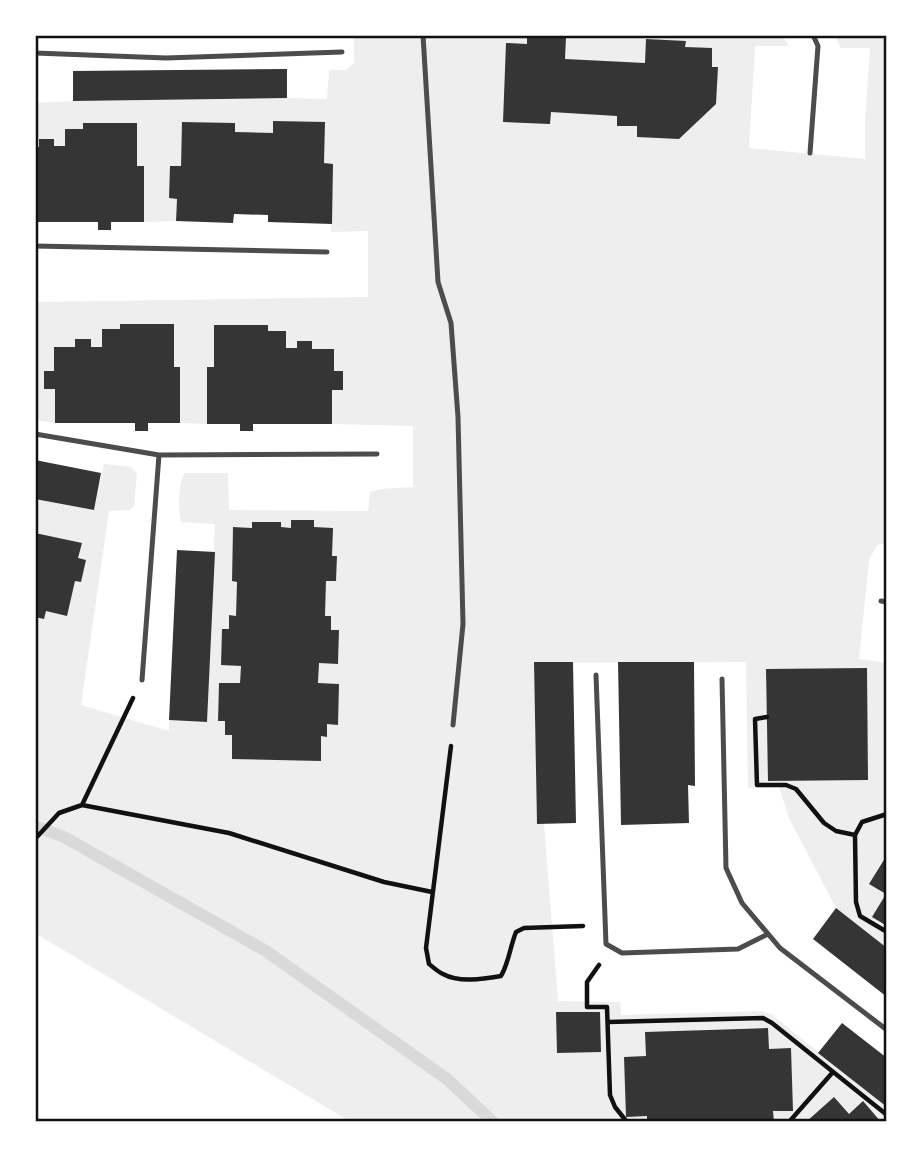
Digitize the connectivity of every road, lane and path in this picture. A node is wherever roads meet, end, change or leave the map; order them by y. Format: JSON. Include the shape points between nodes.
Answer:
{"nodes":[{"id":1,"x":422,"y":35,"type":"edge"},
{"id":2,"x":813,"y":35,"type":"edge"},
{"id":3,"x":342,"y":52,"type":"dead end"},
{"id":4,"x":35,"y":53,"type":"edge"},
{"id":5,"x":810,"y":153,"type":"dead end"},
{"id":6,"x":35,"y":246,"type":"edge"},
{"id":7,"x":327,"y":252,"type":"dead end"},
{"id":8,"x":35,"y":434,"type":"edge"},
{"id":9,"x":377,"y":454,"type":"dead end"},
{"id":10,"x":159,"y":455,"type":"junction"},
{"id":11,"x":596,"y":675,"type":"dead end"},
{"id":12,"x":142,"y":680,"type":"joint"},
{"id":13,"x":722,"y":680,"type":"dead end"},
{"id":14,"x":767,"y":717,"type":"dead end"},
{"id":15,"x":453,"y":725,"type":"joint"},
{"id":16,"x":82,"y":805,"type":"junction"},
{"id":17,"x":887,"y":814,"type":"edge"},
{"id":18,"x":855,"y":835,"type":"junction"},
{"id":19,"x":35,"y":839,"type":"edge"},
{"id":20,"x":432,"y":892,"type":"junction"},
{"id":21,"x":605,"y":924,"type":"junction"},
{"id":22,"x":887,"y":932,"type":"edge"},
{"id":23,"x":768,"y":934,"type":"junction"},
{"id":24,"x":612,"y":948,"type":"junction"},
{"id":25,"x":608,"y":1021,"type":"junction"},
{"id":26,"x":887,"y":1030,"type":"edge"},
{"id":27,"x":833,"y":1072,"type":"junction"},
{"id":28,"x":887,"y":1115,"type":"edge"},
{"id":29,"x":627,"y":1122,"type":"edge"},
{"id":30,"x":789,"y":1122,"type":"edge"}],
"edges":[{"from":1,"to":15,"type":"lane","via":[[438,282],[451,323],[458,417],[463,624]]},
{"from":2,"to":5,"type":"lane","via":[[818,46]]},
{"from":3,"to":4,"type":"lane","via":[[166,58]]},
{"from":6,"to":7,"type":"lane"},
{"from":8,"to":10,"type":"lane"},
{"from":9,"to":10,"type":"lane"},
{"from":10,"to":12,"type":"lane"},
{"from":11,"to":21,"type":"lane"},
{"from":12,"to":16,"type":"path"},
{"from":13,"to":23,"type":"lane","via":[[726,869],[742,903]]},
{"from":14,"to":18,"type":"path","via":[[755,719],[757,785],[796,789],[824,823]]},
{"from":15,"to":20,"type":"path"},
{"from":16,"to":19,"type":"path","via":[[59,813]]},
{"from":16,"to":20,"type":"path","via":[[229,833],[384,883]]},
{"from":17,"to":18,"type":"path","via":[[862,822]]},
{"from":18,"to":22,"type":"path","via":[[860,916]]},
{"from":20,"to":21,"type":"path","via":[[426,948],[429,964],[458,979],[501,976],[516,932],[524,928]]},
{"from":21,"to":24,"type":"lane","via":[[606,944]]},
{"from":23,"to":24,"type":"lane","via":[[738,949],[622,953]]},
{"from":23,"to":26,"type":"lane"},
{"from":24,"to":25,"type":"path","via":[[586,989],[587,1007],[607,1007]]},
{"from":25,"to":27,"type":"path","via":[[764,1017]]},
{"from":25,"to":29,"type":"path","via":[[610,1095]]},
{"from":27,"to":28,"type":"path"},
{"from":27,"to":30,"type":"path"}]}
